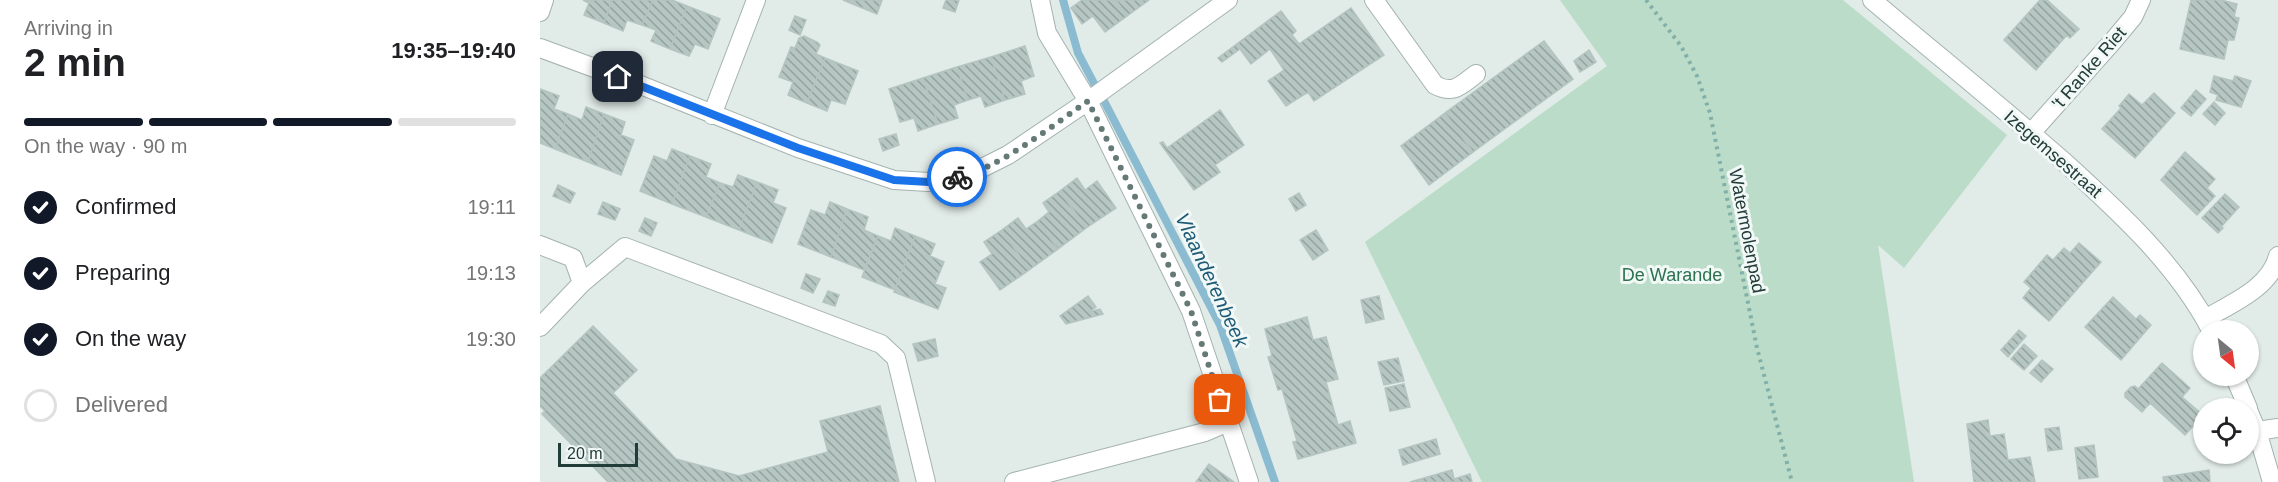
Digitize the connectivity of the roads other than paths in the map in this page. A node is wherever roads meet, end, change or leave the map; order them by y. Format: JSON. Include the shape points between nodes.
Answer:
{"nodes":[{"id":1,"x":544,"y":0,"type":"edge"},
{"id":2,"x":756,"y":0,"type":"edge"},
{"id":3,"x":1040,"y":0,"type":"edge"},
{"id":4,"x":1228,"y":0,"type":"edge"},
{"id":5,"x":1374,"y":0,"type":"edge"},
{"id":6,"x":1872,"y":0,"type":"edge"},
{"id":7,"x":2141,"y":0,"type":"edge"},
{"id":8,"x":540,"y":12,"type":"edge"},
{"id":9,"x":540,"y":48,"type":"edge"},
{"id":10,"x":1476,"y":74,"type":"dead end"},
{"id":11,"x":1088,"y":101,"type":"junction"},
{"id":12,"x":712,"y":115,"type":"junction"},
{"id":13,"x":2031,"y":133,"type":"junction"},
{"id":14,"x":540,"y":245,"type":"edge"},
{"id":15,"x":2278,"y":256,"type":"edge"},
{"id":16,"x":582,"y":283,"type":"junction"},
{"id":17,"x":2205,"y":320,"type":"edge"},
{"id":18,"x":2213,"y":320,"type":"edge"},
{"id":19,"x":540,"y":327,"type":"edge"},
{"id":20,"x":1228,"y":422,"type":"junction"},
{"id":21,"x":2278,"y":428,"type":"edge"},
{"id":22,"x":2259,"y":431,"type":"edge"},
{"id":23,"x":2259,"y":438,"type":"edge"},
{"id":24,"x":926,"y":482,"type":"edge"},
{"id":25,"x":1014,"y":482,"type":"edge"},
{"id":26,"x":1249,"y":482,"type":"edge"},
{"id":27,"x":2272,"y":482,"type":"edge"}],
"edges":[{"from":1,"to":8,"type":"street"},
{"from":2,"to":12,"type":"street"},
{"from":3,"to":11,"type":"street","via":[[1047,33]]},
{"from":4,"to":11,"type":"street"},
{"from":5,"to":10,"type":"street","via":[[1435,85],[1454,89]]},
{"from":6,"to":13,"type":"street","name":"Izegemsestraat"},
{"from":7,"to":13,"type":"street","name":"'t Ranke Riet","via":[[2120,33]]},
{"from":9,"to":12,"type":"street"},
{"from":11,"to":12,"type":"street","via":[[1008,155],[966,176],[929,182],[894,180]]},
{"from":11,"to":20,"type":"street","via":[[1191,311]]},
{"from":13,"to":17,"type":"street","name":"Izegemsestraat","via":[[2139,234],[2181,283]]},
{"from":14,"to":16,"type":"street","via":[[573,258]]},
{"from":15,"to":18,"type":"street","via":[[2275,269]]},
{"from":16,"to":19,"type":"street"},
{"from":16,"to":24,"type":"street","via":[[625,247],[881,344],[896,358]]},
{"from":20,"to":25,"type":"street","via":[[1205,432]]},
{"from":20,"to":26,"type":"street"},
{"from":21,"to":22,"type":"street"},
{"from":23,"to":27,"type":"street"}]}
